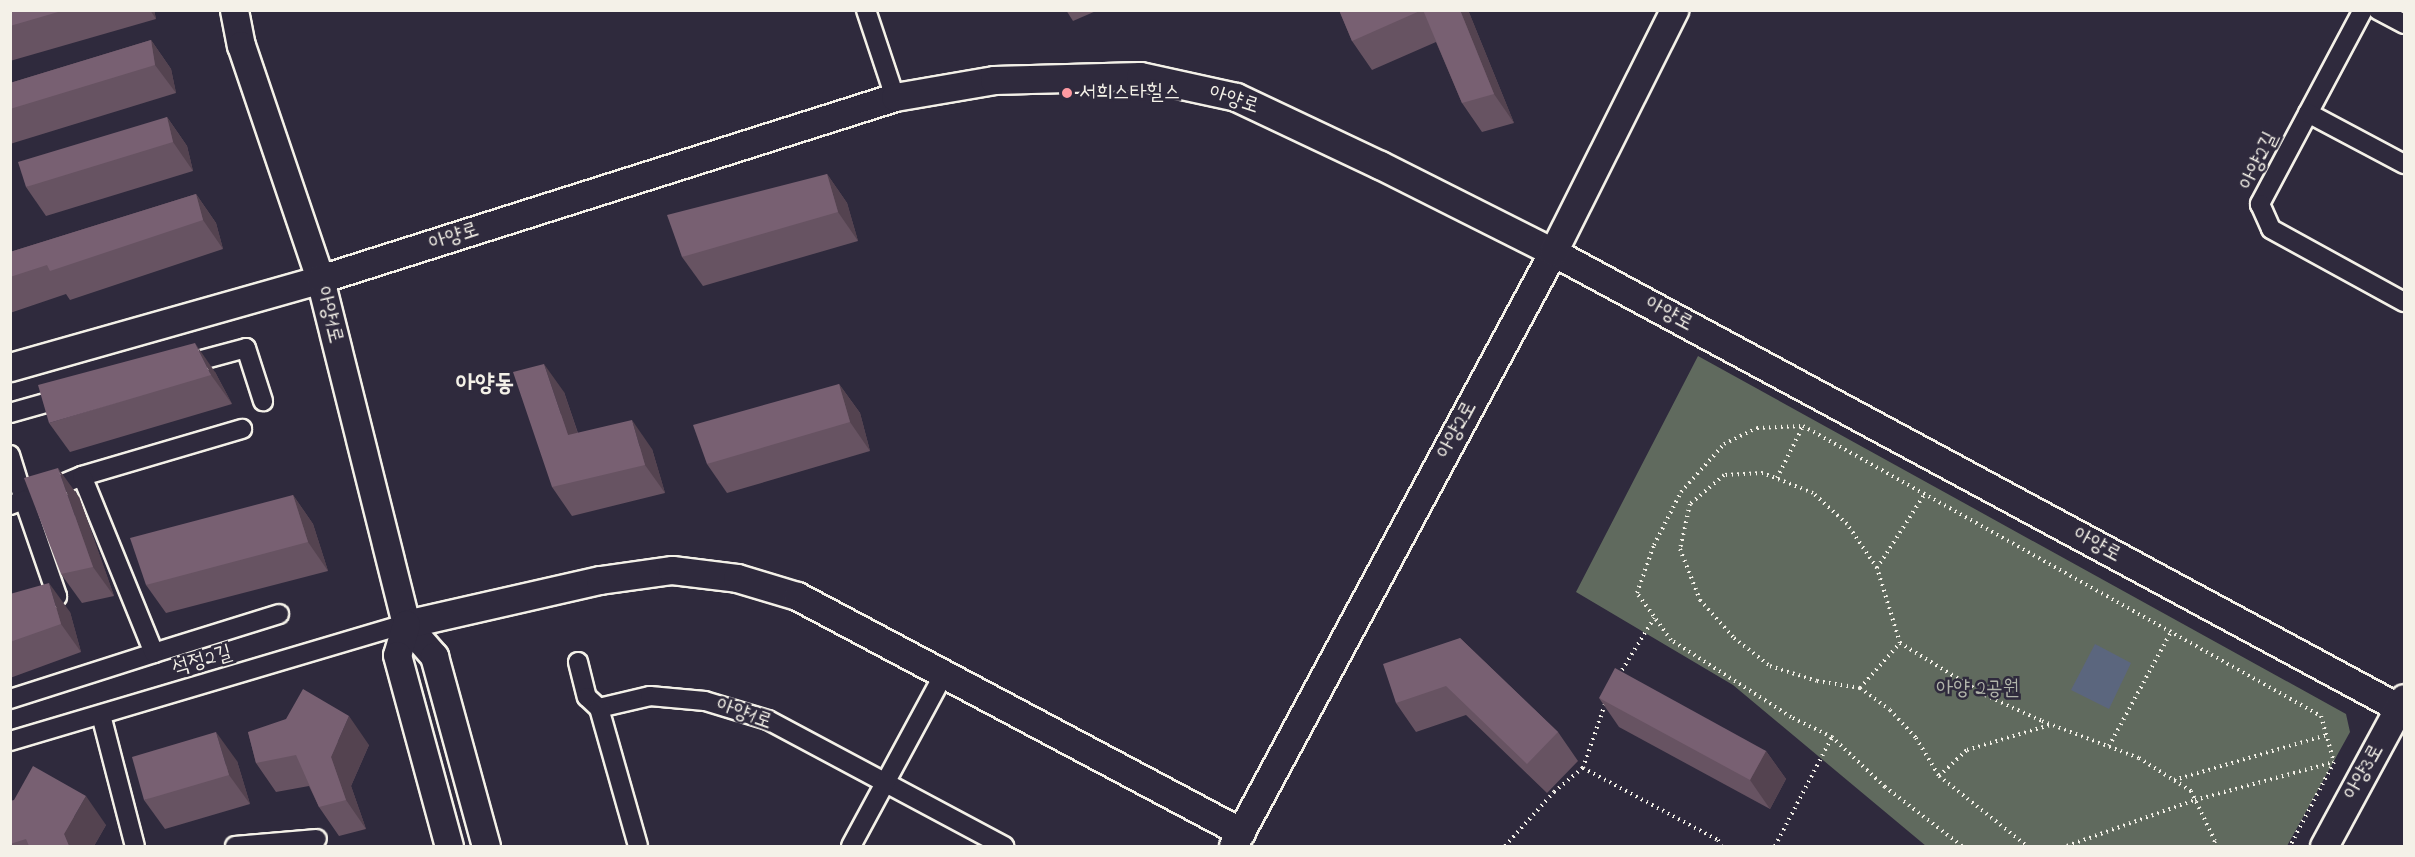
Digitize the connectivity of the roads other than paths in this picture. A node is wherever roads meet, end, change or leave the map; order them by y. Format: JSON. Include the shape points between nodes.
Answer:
{"nodes":[{"id":1,"x":234,"y":10,"type":"edge"},
{"id":2,"x":866,"y":10,"type":"edge"},
{"id":3,"x":1674,"y":10,"type":"edge"},
{"id":4,"x":2363,"y":10,"type":"edge"},
{"id":5,"x":2378,"y":10,"type":"edge"},
{"id":6,"x":2404,"y":24,"type":"edge"},
{"id":7,"x":895,"y":97,"type":"junction"},
{"id":8,"x":2308,"y":112,"type":"junction"},
{"id":9,"x":2404,"y":164,"type":"edge"},
{"id":10,"x":1553,"y":252,"type":"junction"},
{"id":11,"x":320,"y":279,"type":"junction"},
{"id":12,"x":2404,"y":302,"type":"edge"},
{"id":13,"x":10,"y":367,"type":"edge"},
{"id":14,"x":167,"y":370,"type":"edge"},
{"id":15,"x":89,"y":391,"type":"edge"},
{"id":16,"x":263,"y":401,"type":"dead end"},
{"id":17,"x":10,"y":413,"type":"edge"},
{"id":18,"x":242,"y":429,"type":"dead end"},
{"id":19,"x":10,"y":455,"type":"edge"},
{"id":20,"x":82,"y":476,"type":"junction"},
{"id":21,"x":17,"y":503,"type":"edge"},
{"id":22,"x":10,"y":610,"type":"edge"},
{"id":23,"x":279,"y":614,"type":"dead end"},
{"id":24,"x":406,"y":624,"type":"junction"},
{"id":25,"x":154,"y":653,"type":"junction"},
{"id":26,"x":578,"y":662,"type":"dead end"},
{"id":27,"x":944,"y":674,"type":"junction"},
{"id":28,"x":10,"y":699,"type":"edge"},
{"id":29,"x":2402,"y":703,"type":"edge"},
{"id":30,"x":599,"y":708,"type":"junction"},
{"id":31,"x":101,"y":715,"type":"junction"},
{"id":32,"x":10,"y":741,"type":"edge"},
{"id":33,"x":886,"y":783,"type":"junction"},
{"id":34,"x":317,"y":839,"type":"dead end"},
{"id":35,"x":1237,"y":839,"type":"edge"},
{"id":36,"x":135,"y":846,"type":"edge"},
{"id":37,"x":235,"y":846,"type":"edge"},
{"id":38,"x":449,"y":846,"type":"edge"},
{"id":39,"x":486,"y":846,"type":"edge"},
{"id":40,"x":638,"y":846,"type":"edge"},
{"id":41,"x":851,"y":846,"type":"edge"},
{"id":42,"x":1004,"y":846,"type":"edge"},
{"id":43,"x":2324,"y":846,"type":"edge"}],
"edges":[{"from":1,"to":11,"type":"street","name":"아양1로","via":[[241,45]]},
{"from":2,"to":7,"type":"street"},
{"from":3,"to":10,"type":"street","name":"아양2로"},
{"from":4,"to":8,"type":"street","name":"아양2길"},
{"from":5,"to":6,"type":"street"},
{"from":7,"to":10,"type":"street","name":"아양로","via":[[994,80],[1140,76],[1236,97]]},
{"from":7,"to":11,"type":"street","name":"아양로"},
{"from":8,"to":9,"type":"street"},
{"from":8,"to":12,"type":"street","name":"아양2길","via":[[2260,204],[2271,229]]},
{"from":10,"to":29,"type":"street","name":"아양로"},
{"from":10,"to":35,"type":"street","name":"아양2로"},
{"from":11,"to":13,"type":"street","name":"아양로"},
{"from":11,"to":24,"type":"street","name":"아양1로"},
{"from":14,"to":16,"type":"street","via":[[246,348]]},
{"from":15,"to":17,"type":"street"},
{"from":18,"to":20,"type":"street"},
{"from":19,"to":21,"type":"street"},
{"from":20,"to":21,"type":"street"},
{"from":20,"to":25,"type":"street"},
{"from":21,"to":22,"type":"street","via":[[57,596]]},
{"from":23,"to":25,"type":"street"},
{"from":24,"to":27,"type":"street","via":[[600,579],[672,570],[737,578],[797,596]]},
{"from":24,"to":31,"type":"street","name":"석정2길"},
{"from":24,"to":38,"type":"street","name":"아양1로","via":[[397,656]]},
{"from":24,"to":39,"type":"street","name":"아양1로","via":[[434,656]]},
{"from":25,"to":28,"type":"street"},
{"from":26,"to":30,"type":"street","via":[[587,698]]},
{"from":27,"to":33,"type":"street"},
{"from":27,"to":35,"type":"street"},
{"from":29,"to":43,"type":"street","name":"아양3로"},
{"from":30,"to":33,"type":"street","name":"아양1로","via":[[650,696],[705,701],[768,720]]},
{"from":30,"to":40,"type":"street"},
{"from":31,"to":32,"type":"street","name":"석정2길"},
{"from":31,"to":36,"type":"street"},
{"from":33,"to":41,"type":"street"},
{"from":33,"to":42,"type":"street","name":"아양1로"},
{"from":34,"to":37,"type":"street"}]}
